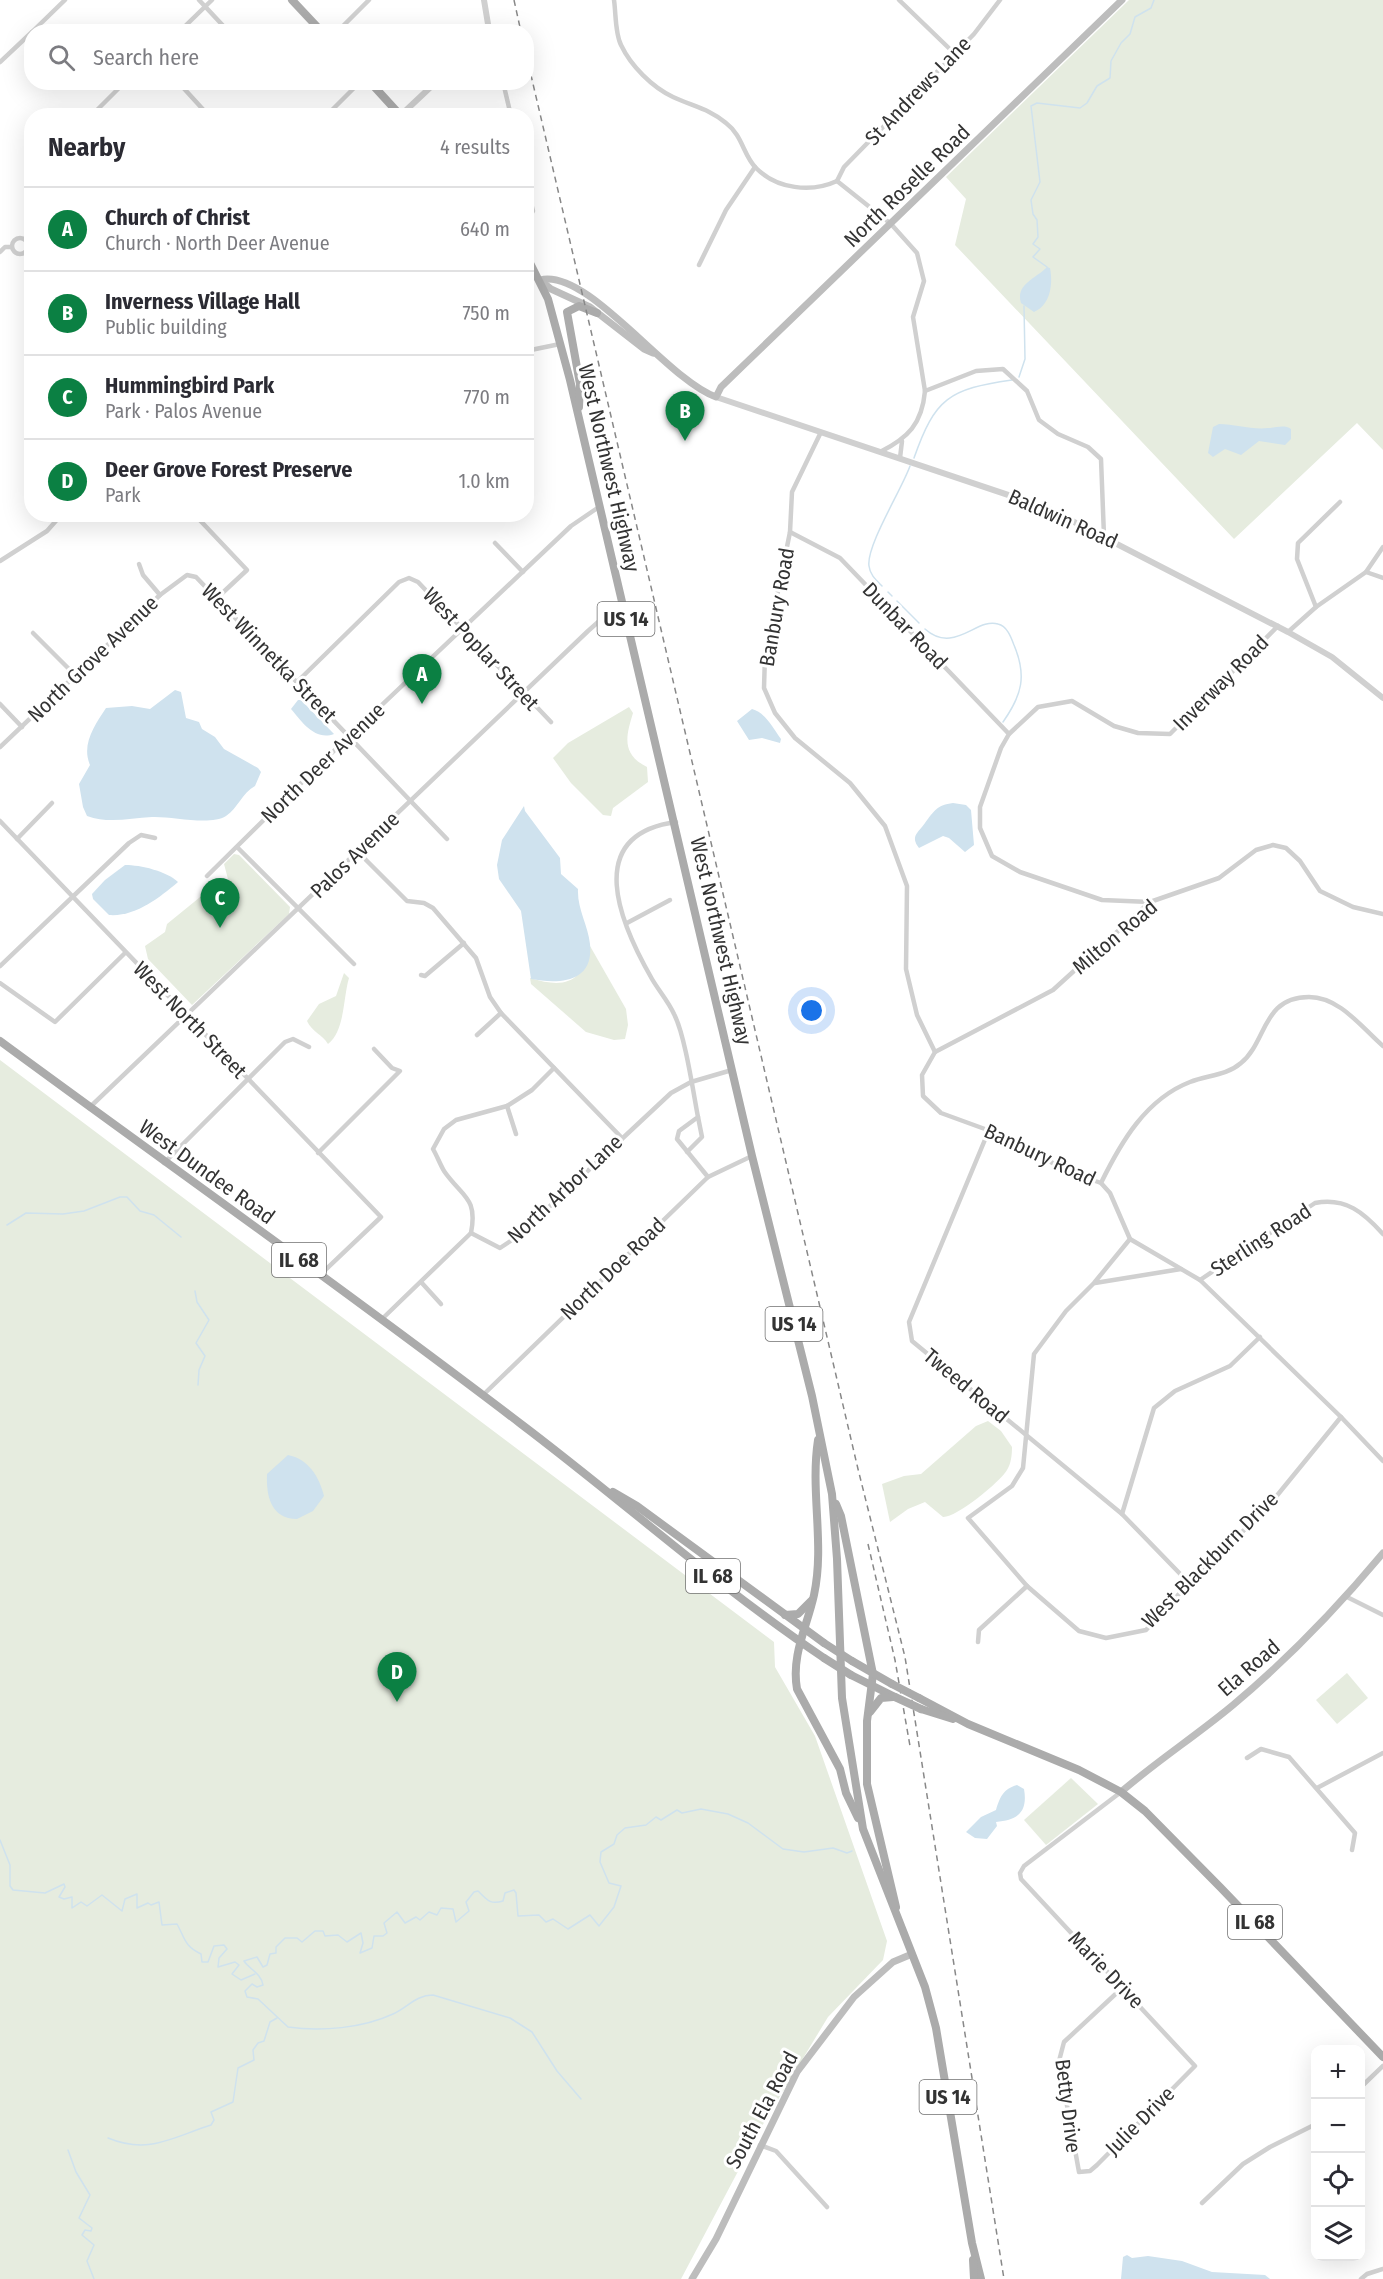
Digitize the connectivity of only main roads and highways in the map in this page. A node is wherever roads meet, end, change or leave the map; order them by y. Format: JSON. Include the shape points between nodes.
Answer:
{"nodes":[{"id":1,"x":292,"y":0,"type":"edge"},
{"id":2,"x":1122,"y":0,"type":"edge"},
{"id":3,"x":314,"y":24,"type":"edge"},
{"id":4,"x":378,"y":90,"type":"edge"},
{"id":5,"x":394,"y":108,"type":"edge"},
{"id":6,"x":534,"y":269,"type":"edge"},
{"id":7,"x":540,"y":280,"type":"junction"},
{"id":8,"x":597,"y":313,"type":"junction"},
{"id":9,"x":655,"y":354,"type":"junction"},
{"id":10,"x":578,"y":415,"type":"junction"},
{"id":11,"x":0,"y":1041,"type":"edge"},
{"id":12,"x":819,"y":1433,"type":"junction"},
{"id":13,"x":596,"y":1482,"type":"junction"},
{"id":14,"x":832,"y":1494,"type":"junction"},
{"id":15,"x":1383,"y":1553,"type":"edge"},
{"id":16,"x":814,"y":1597,"type":"junction"},
{"id":17,"x":785,"y":1615,"type":"junction"},
{"id":18,"x":804,"y":1629,"type":"junction"},
{"id":19,"x":800,"y":1642,"type":"junction"},
{"id":20,"x":873,"y":1674,"type":"junction"},
{"id":21,"x":871,"y":1686,"type":"junction"},
{"id":22,"x":895,"y":1697,"type":"junction"},
{"id":23,"x":867,"y":1721,"type":"junction"},
{"id":24,"x":968,"y":1724,"type":"junction"},
{"id":25,"x":1121,"y":1792,"type":"junction"},
{"id":26,"x":863,"y":1829,"type":"junction"},
{"id":27,"x":902,"y":1931,"type":"junction"},
{"id":28,"x":912,"y":1954,"type":"junction"},
{"id":29,"x":1383,"y":2057,"type":"edge"},
{"id":30,"x":972,"y":2243,"type":"junction"},
{"id":31,"x":692,"y":2279,"type":"edge"},
{"id":32,"x":974,"y":2279,"type":"edge"},
{"id":33,"x":981,"y":2279,"type":"edge"}],
"edges":[{"from":1,"to":3,"type":"main road"},
{"from":2,"to":9,"type":"main road","name":"North Roselle Road","via":[[721,387],[716,397],[688,382]]},
{"from":4,"to":5,"type":"main road"},
{"from":6,"to":7,"type":"main road","name":"West Northwest Highway","number":"US 14"},
{"from":7,"to":8,"type":"main road"},
{"from":7,"to":9,"type":"main road","via":[[551,277],[582,290]]},
{"from":7,"to":10,"type":"main road","name":"West Northwest Highway","number":"US 14"},
{"from":8,"to":9,"type":"main road"},
{"from":8,"to":10,"type":"main road","via":[[579,306],[567,312],[580,384]]},
{"from":10,"to":12,"type":"main road","name":"West Northwest Highway","number":"US 14"},
{"from":11,"to":13,"type":"main road","name":"West Dundee Road","number":"IL 68","via":[[382,1319]]},
{"from":12,"to":14,"type":"main road","name":"West Northwest Highway","number":"US 14"},
{"from":12,"to":16,"type":"main road","via":[[814,1469],[819,1567]]},
{"from":13,"to":17,"type":"main road","name":"West Dundee Road","number":"IL 68","via":[[637,1506]]},
{"from":13,"to":19,"type":"main road","name":"West Dundee Road","number":"IL 68"},
{"from":14,"to":20,"type":"main road","via":[[841,1516]]},
{"from":14,"to":26,"type":"main road","name":"West Northwest Highway","number":"US 14","via":[[846,1735]]},
{"from":15,"to":25,"type":"main road","name":"Ela Road","via":[[1347,1597],[1267,1675]]},
{"from":16,"to":17,"type":"main road","via":[[802,1612]]},
{"from":16,"to":18,"type":"main road"},
{"from":17,"to":18,"type":"main road","name":"West Dundee Road","number":"IL 68"},
{"from":18,"to":19,"type":"main road"},
{"from":18,"to":20,"type":"main road","name":"West Dundee Road","number":"IL 68","bridge":true},
{"from":19,"to":21,"type":"main road","name":"West Dundee Road","number":"IL 68","bridge":true},
{"from":19,"to":26,"type":"main road","via":[[794,1675],[797,1689],[840,1769]]},
{"from":20,"to":21,"type":"main road"},
{"from":20,"to":24,"type":"main road","number":"IL 68","bridge":true},
{"from":21,"to":22,"type":"main road","number":"IL 68"},
{"from":21,"to":23,"type":"main road"},
{"from":22,"to":23,"type":"main road","via":[[874,1703]]},
{"from":22,"to":24,"type":"main road","number":"IL 68","bridge":true},
{"from":23,"to":27,"type":"main road","via":[[870,1799]]},
{"from":24,"to":25,"type":"main road","number":"IL 68"},
{"from":25,"to":29,"type":"main road","number":"IL 68","via":[[1221,1888]]},
{"from":26,"to":27,"type":"main road","number":"US 14"},
{"from":27,"to":28,"type":"main road","number":"US 14"},
{"from":28,"to":30,"type":"main road","number":"US 14","via":[[936,2028]]},
{"from":28,"to":31,"type":"main road","name":"South Ela Road","via":[[893,1962],[854,1996],[797,2072],[716,2239]]},
{"from":30,"to":32,"type":"main road","number":"US 14"},
{"from":30,"to":33,"type":"main road","number":"US 14"}]}
